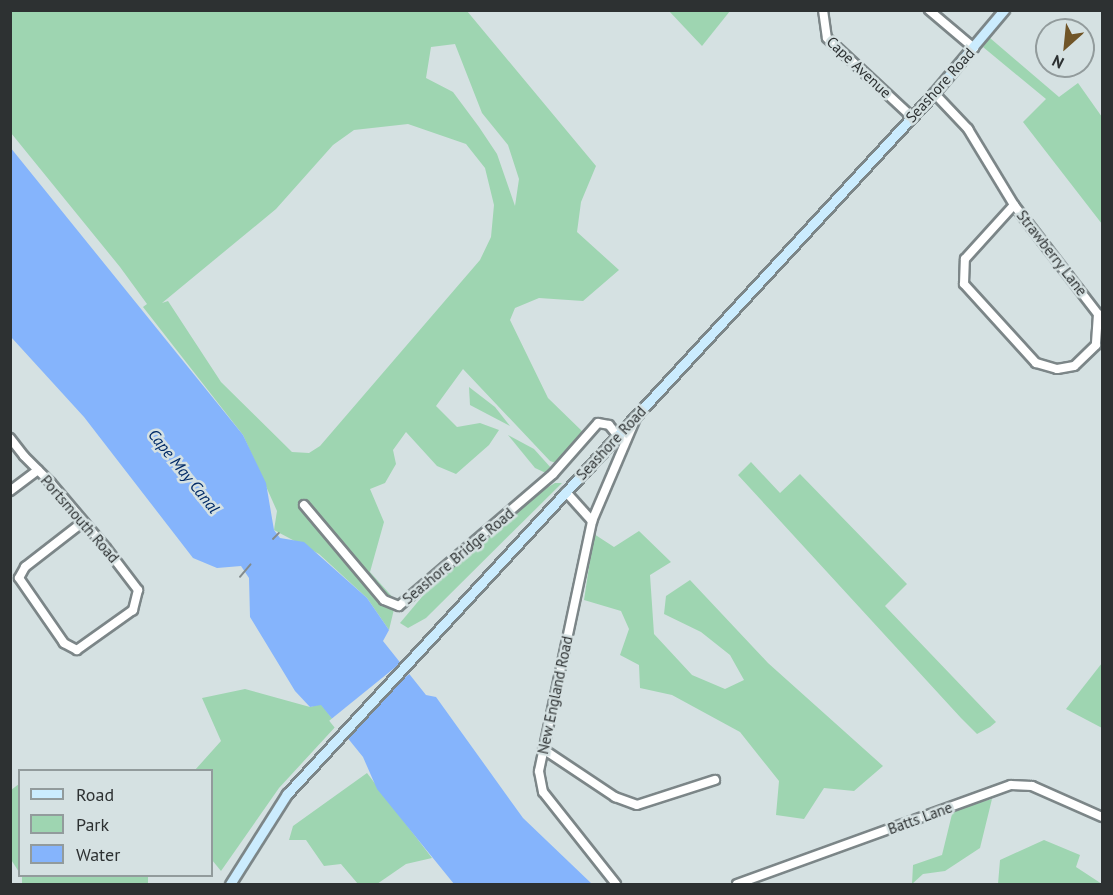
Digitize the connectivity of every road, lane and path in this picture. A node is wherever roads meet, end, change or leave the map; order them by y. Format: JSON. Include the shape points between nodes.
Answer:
{"nodes":[{"id":1,"x":823,"y":10,"type":"edge"},
{"id":2,"x":929,"y":10,"type":"edge"},
{"id":3,"x":1004,"y":10,"type":"edge"},
{"id":4,"x":974,"y":48,"type":"junction"},
{"id":5,"x":934,"y":93,"type":"junction"},
{"id":6,"x":912,"y":117,"type":"junction"},
{"id":7,"x":1014,"y":205,"type":"junction"},
{"id":8,"x":638,"y":414,"type":"junction"},
{"id":9,"x":617,"y":435,"type":"junction"},
{"id":10,"x":10,"y":438,"type":"edge"},
{"id":11,"x":38,"y":470,"type":"junction"},
{"id":12,"x":10,"y":491,"type":"edge"},
{"id":13,"x":566,"y":492,"type":"junction"},
{"id":14,"x":304,"y":505,"type":"dead end"},
{"id":15,"x":592,"y":521,"type":"junction"},
{"id":16,"x":83,"y":522,"type":"junction"},
{"id":17,"x":543,"y":749,"type":"junction"},
{"id":18,"x":715,"y":780,"type":"dead end"},
{"id":19,"x":1102,"y":817,"type":"edge"},
{"id":20,"x":230,"y":885,"type":"edge"},
{"id":21,"x":616,"y":885,"type":"edge"},
{"id":22,"x":736,"y":885,"type":"edge"}],
"edges":[{"from":1,"to":6,"type":"street","name":"Cape Avenue","via":[[827,38]]},
{"from":2,"to":4,"type":"street"},
{"from":3,"to":4,"type":"main road","name":"Seashore Road"},
{"from":4,"to":5,"type":"main road","name":"Seashore Road"},
{"from":5,"to":6,"type":"main road","name":"Seashore Road"},
{"from":5,"to":7,"type":"street","name":"Strawberry Lane","via":[[968,129]]},
{"from":6,"to":8,"type":"main road","name":"Seashore Road"},
{"from":7,"to":7,"type":"street","name":"Strawberry Lane","via":[[1098,314],[1096,345],[1074,366],[1057,369],[1036,363],[964,284],[965,260]]},
{"from":8,"to":9,"type":"main road","name":"Seashore Road"},
{"from":8,"to":15,"type":"street","name":"New England Road"},
{"from":9,"to":13,"type":"main road","name":"Seashore Road"},
{"from":9,"to":14,"type":"street","name":"Seashore Bridge Road","via":[[609,425],[598,423],[554,474],[399,606],[384,600]]},
{"from":10,"to":11,"type":"street","name":"Portsmouth Road"},
{"from":11,"to":12,"type":"street"},
{"from":11,"to":16,"type":"street","name":"Portsmouth Road"},
{"from":13,"to":15,"type":"street"},
{"from":13,"to":20,"type":"main road","name":"Seashore Road","via":[[262,827]]},
{"from":15,"to":17,"type":"street","name":"New England Road"},
{"from":16,"to":16,"type":"street","name":"Portsmouth Road","via":[[135,585],[137,605],[77,650],[64,643],[22,589],[25,567]]},
{"from":17,"to":18,"type":"street","via":[[615,797],[637,805]]},
{"from":17,"to":21,"type":"street","name":"New England Road","via":[[539,778],[543,792]]},
{"from":19,"to":22,"type":"street","name":"Batts Lane","via":[[1032,786],[1011,785]]}]}
